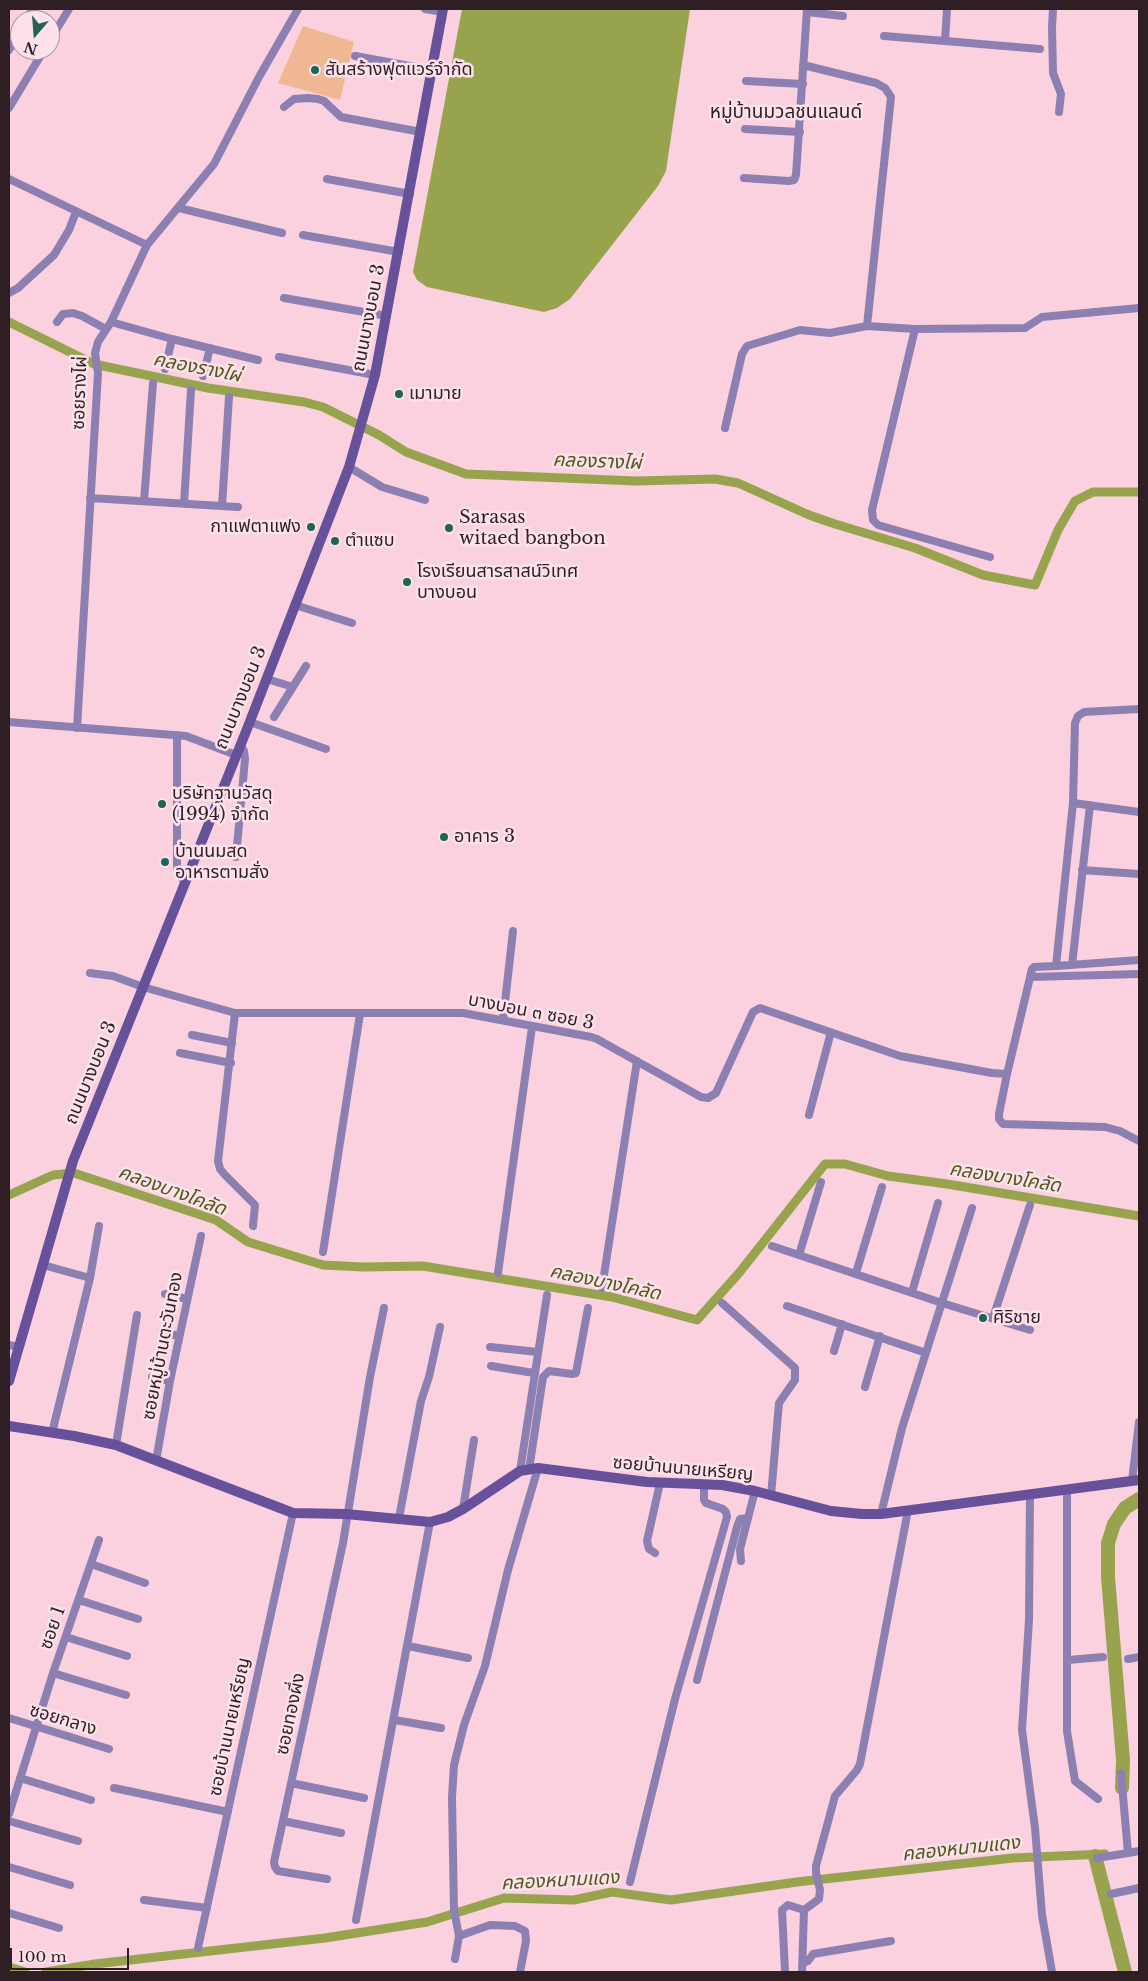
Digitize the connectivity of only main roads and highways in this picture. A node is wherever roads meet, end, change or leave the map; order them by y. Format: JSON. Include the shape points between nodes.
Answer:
{"nodes":[{"id":1,"x":443,"y":10,"type":"edge"},
{"id":2,"x":14,"y":1346,"type":"edge"},
{"id":3,"x":9,"y":1381,"type":"edge"},
{"id":4,"x":9,"y":1426,"type":"edge"},
{"id":5,"x":1135,"y":1480,"type":"edge"}],
"edges":[{"from":1,"to":2,"type":"main road","name":"ถนนบางบอน 3","via":[[376,375],[349,467],[73,1161],[43,1265]]},
{"from":2,"to":3,"type":"main road","name":"ถนนบางบอน 3"},
{"from":4,"to":5,"type":"main road","name":"ซอยบ้านนายเหรียญ","via":[[116,1445],[293,1513],[430,1522],[448,1517],[529,1470],[660,1483],[722,1485],[846,1514],[881,1514]]}]}
